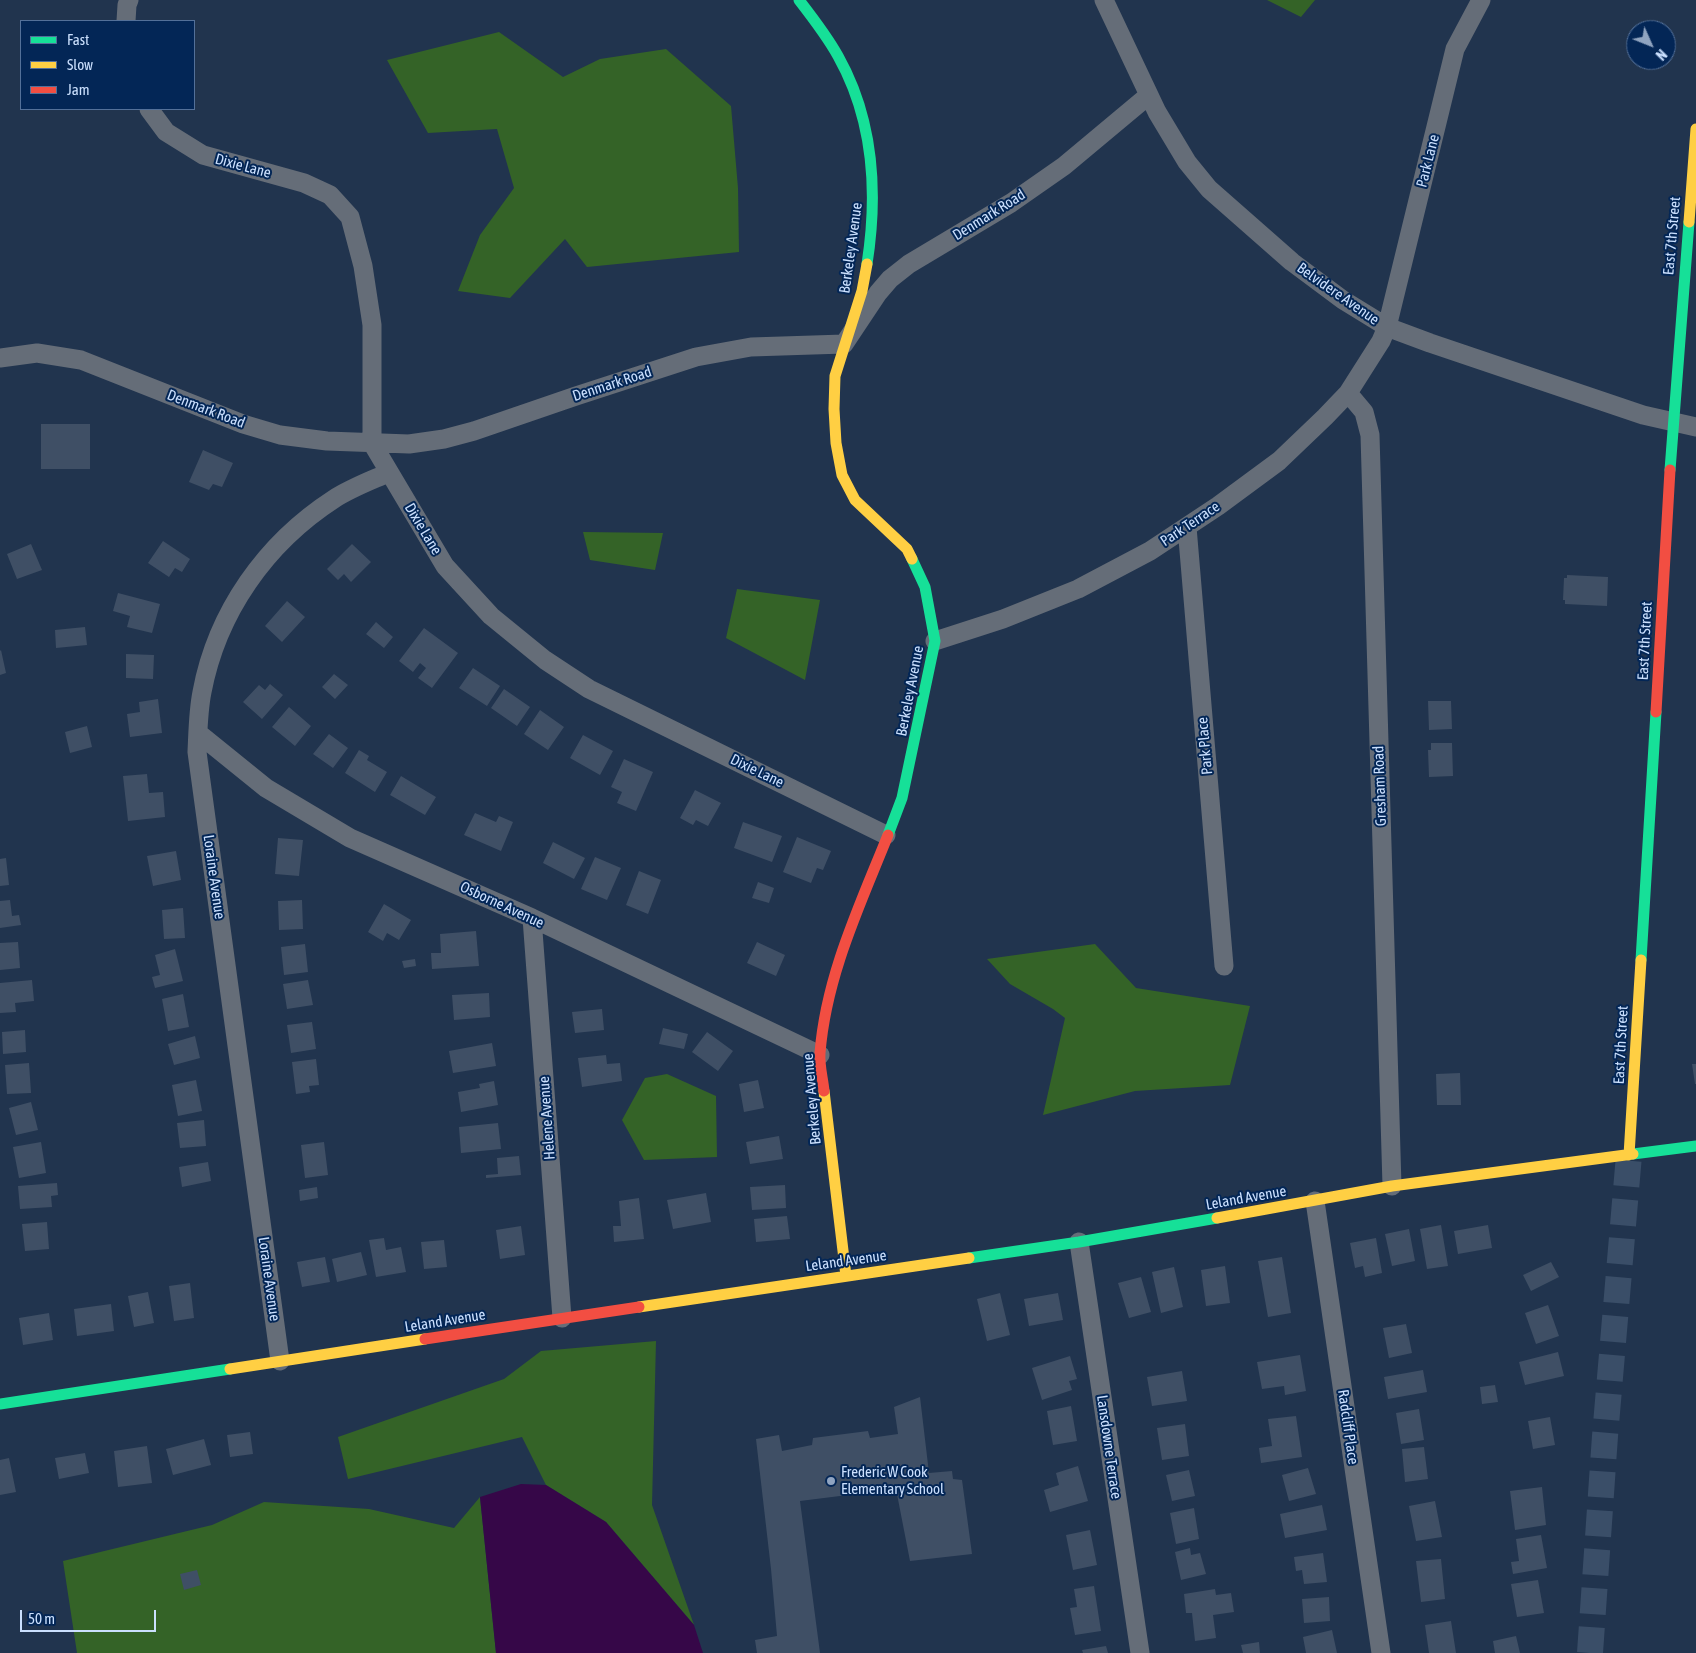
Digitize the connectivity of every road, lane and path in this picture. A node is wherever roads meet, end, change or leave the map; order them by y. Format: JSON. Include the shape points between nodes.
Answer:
{"nodes":[{"id":1,"x":129,"y":0,"type":"edge"},
{"id":2,"x":799,"y":0,"type":"edge"},
{"id":3,"x":1104,"y":0,"type":"edge"},
{"id":4,"x":1481,"y":0,"type":"edge"},
{"id":5,"x":126,"y":20,"type":"edge"},
{"id":6,"x":1149,"y":95,"type":"junction"},
{"id":7,"x":150,"y":110,"type":"edge"},
{"id":8,"x":1696,"y":129,"type":"edge"},
{"id":9,"x":1386,"y":327,"type":"junction"},
{"id":10,"x":844,"y":344,"type":"junction"},
{"id":11,"x":0,"y":358,"type":"edge"},
{"id":12,"x":1348,"y":393,"type":"junction"},
{"id":13,"x":1673,"y":421,"type":"junction"},
{"id":14,"x":1696,"y":427,"type":"edge"},
{"id":15,"x":372,"y":442,"type":"junction"},
{"id":16,"x":388,"y":473,"type":"junction"},
{"id":17,"x":1187,"y":527,"type":"junction"},
{"id":18,"x":935,"y":641,"type":"junction"},
{"id":19,"x":198,"y":733,"type":"junction"},
{"id":20,"x":886,"y":835,"type":"junction"},
{"id":21,"x":532,"y":918,"type":"junction"},
{"id":22,"x":1224,"y":966,"type":"dead end"},
{"id":23,"x":820,"y":1055,"type":"junction"},
{"id":24,"x":1696,"y":1146,"type":"edge"},
{"id":25,"x":1629,"y":1155,"type":"junction"},
{"id":26,"x":1392,"y":1186,"type":"junction"},
{"id":27,"x":1314,"y":1201,"type":"junction"},
{"id":28,"x":1079,"y":1242,"type":"junction"},
{"id":29,"x":846,"y":1276,"type":"junction"},
{"id":30,"x":562,"y":1318,"type":"junction"},
{"id":31,"x":280,"y":1361,"type":"junction"},
{"id":32,"x":0,"y":1404,"type":"edge"},
{"id":33,"x":1140,"y":1653,"type":"edge"},
{"id":34,"x":1381,"y":1653,"type":"edge"}],
"edges":[{"from":1,"to":5,"type":"street"},
{"from":2,"to":10,"type":"street","name":"Berkeley Avenue","via":[[824,31],[839,57],[862,114],[870,152],[874,206],[871,237],[862,292]]},
{"from":3,"to":6,"type":"street","name":"Belvidere Avenue"},
{"from":4,"to":9,"type":"street","name":"Park Lane","via":[[1455,50]]},
{"from":6,"to":9,"type":"street","name":"Belvidere Avenue","via":[[1187,162],[1209,189],[1292,262]]},
{"from":6,"to":10,"type":"street","name":"Denmark Road","via":[[1064,166],[890,279]]},
{"from":7,"to":15,"type":"street","name":"Dixie Lane","via":[[166,132],[203,155],[304,183],[330,195],[350,218],[363,266],[372,325]]},
{"from":8,"to":13,"type":"street","name":"East 7th Street"},
{"from":9,"to":12,"type":"street","name":"Park Terrace","via":[[1381,341]]},
{"from":9,"to":13,"type":"street","name":"Belvidere Avenue","via":[[1643,415]]},
{"from":10,"to":15,"type":"street","name":"Denmark Road","via":[[751,347],[696,357],[444,439],[409,444]]},
{"from":10,"to":18,"type":"street","name":"Berkeley Avenue","via":[[835,376],[834,409],[842,475],[855,500],[907,549],[925,586]]},
{"from":11,"to":15,"type":"street","name":"Denmark Road","via":[[37,353],[81,360],[243,424],[280,435]]},
{"from":12,"to":17,"type":"street","name":"Park Terrace","via":[[1279,460]]},
{"from":12,"to":26,"type":"street","name":"Gresham Road","via":[[1364,412],[1370,435]]},
{"from":13,"to":14,"type":"street","name":"Belvidere Avenue"},
{"from":13,"to":25,"type":"street","name":"East 7th Street"},
{"from":15,"to":16,"type":"street","name":"Dixie Lane"},
{"from":16,"to":19,"type":"street","name":"Loraine Avenue","via":[[310,515],[266,557],[248,581],[232,607],[209,662]]},
{"from":16,"to":20,"type":"street","name":"Dixie Lane","via":[[445,566],[491,616],[545,660],[589,689]]},
{"from":17,"to":18,"type":"street","name":"Park Terrace","via":[[1150,551],[1078,589],[1003,619]]},
{"from":17,"to":22,"type":"street","name":"Park Place"},
{"from":18,"to":20,"type":"street","name":"Berkeley Avenue","via":[[902,798]]},
{"from":19,"to":21,"type":"street","name":"Osborne Avenue","via":[[266,788],[350,838]]},
{"from":19,"to":31,"type":"street","name":"Loraine Avenue","via":[[197,752]]},
{"from":20,"to":23,"type":"street","name":"Berkeley Avenue","via":[[840,956],[828,1001]]},
{"from":21,"to":23,"type":"street","name":"Osborne Avenue"},
{"from":21,"to":30,"type":"street","name":"Helene Avenue"},
{"from":23,"to":29,"type":"street","name":"Berkeley Avenue"},
{"from":24,"to":25,"type":"street","name":"Leland Avenue"},
{"from":25,"to":26,"type":"street","name":"Leland Avenue"},
{"from":26,"to":27,"type":"street","name":"Leland Avenue"},
{"from":27,"to":28,"type":"street","name":"Leland Avenue"},
{"from":27,"to":34,"type":"street","name":"Radcliff Place"},
{"from":28,"to":29,"type":"street","name":"Leland Avenue"},
{"from":28,"to":33,"type":"street","name":"Lansdowne Terrace"},
{"from":29,"to":30,"type":"street","name":"Leland Avenue"},
{"from":30,"to":31,"type":"street","name":"Leland Avenue"},
{"from":31,"to":32,"type":"street","name":"Leland Avenue"}]}
